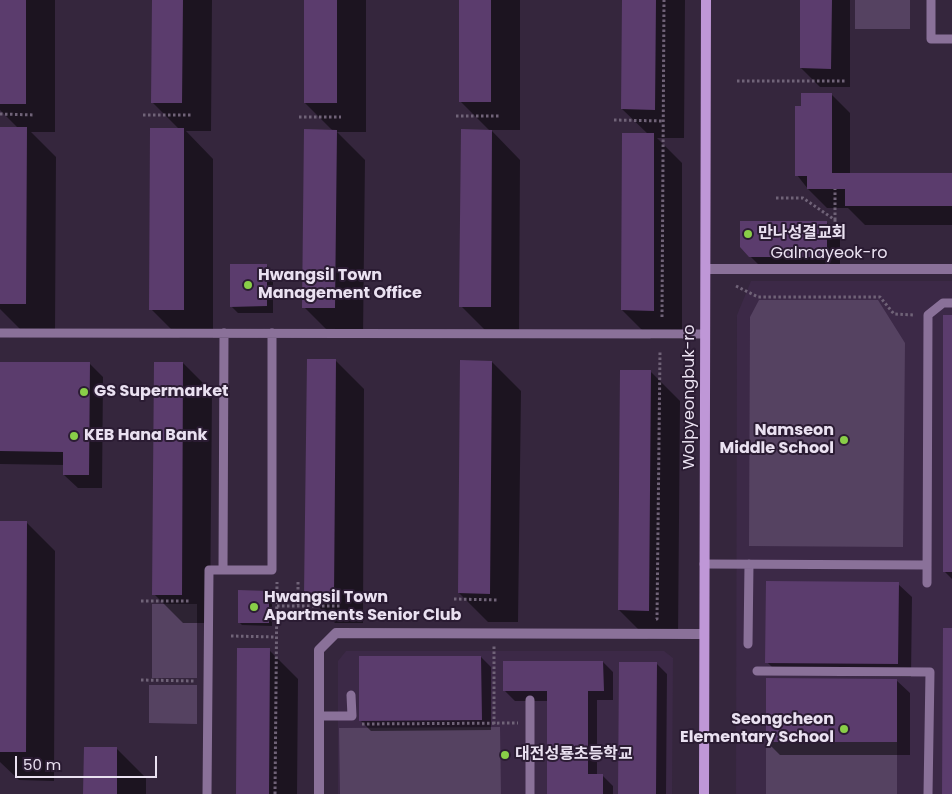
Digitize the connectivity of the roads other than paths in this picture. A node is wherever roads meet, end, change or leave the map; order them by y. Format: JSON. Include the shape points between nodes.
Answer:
{"nodes":[{"id":1,"x":706,"y":0,"type":"edge"},
{"id":2,"x":931,"y":0,"type":"edge"},
{"id":3,"x":952,"y":39,"type":"edge"},
{"id":4,"x":706,"y":269,"type":"junction"},
{"id":5,"x":952,"y":269,"type":"edge"},
{"id":6,"x":952,"y":303,"type":"edge"},
{"id":7,"x":0,"y":333,"type":"edge"},
{"id":8,"x":224,"y":333,"type":"junction"},
{"id":9,"x":272,"y":333,"type":"junction"},
{"id":10,"x":705,"y":334,"type":"junction"},
{"id":11,"x":704,"y":564,"type":"junction"},
{"id":12,"x":749,"y":564,"type":"junction"},
{"id":13,"x":927,"y":565,"type":"junction"},
{"id":14,"x":223,"y":570,"type":"junction"},
{"id":15,"x":927,"y":583,"type":"dead end"},
{"id":16,"x":704,"y":634,"type":"junction"},
{"id":17,"x":748,"y":644,"type":"dead end"},
{"id":18,"x":758,"y":671,"type":"dead end"},
{"id":19,"x":351,"y":696,"type":"dead end"},
{"id":20,"x":530,"y":700,"type":"dead end"},
{"id":21,"x":319,"y":716,"type":"junction"},
{"id":22,"x":208,"y":794,"type":"edge"},
{"id":23,"x":319,"y":794,"type":"edge"},
{"id":24,"x":530,"y":794,"type":"edge"},
{"id":25,"x":704,"y":794,"type":"edge"},
{"id":26,"x":928,"y":794,"type":"edge"}],
"edges":[{"from":1,"to":4,"type":"street","name":"Wolpyeongbuk-ro"},
{"from":2,"to":3,"type":"lane","via":[[931,39]]},
{"from":4,"to":5,"type":"street","name":"Galmayeok-ro"},
{"from":4,"to":10,"type":"street","name":"Wolpyeongbuk-ro"},
{"from":6,"to":13,"type":"lane","via":[[942,303],[928,315]]},
{"from":7,"to":8,"type":"lane"},
{"from":8,"to":9,"type":"lane"},
{"from":8,"to":14,"type":"lane"},
{"from":9,"to":10,"type":"lane"},
{"from":9,"to":14,"type":"lane","via":[[272,570]]},
{"from":10,"to":11,"type":"street","name":"Wolpyeongbuk-ro"},
{"from":11,"to":12,"type":"lane"},
{"from":11,"to":16,"type":"street","name":"Wolpyeongbuk-ro"},
{"from":12,"to":13,"type":"lane"},
{"from":12,"to":17,"type":"lane"},
{"from":13,"to":15,"type":"lane"},
{"from":14,"to":22,"type":"lane","via":[[209,570]]},
{"from":16,"to":21,"type":"street","via":[[336,633],[319,650]]},
{"from":16,"to":25,"type":"street","name":"Wolpyeongbuk-ro"},
{"from":18,"to":26,"type":"lane","via":[[930,672]]},
{"from":19,"to":21,"type":"lane","via":[[352,716]]},
{"from":20,"to":24,"type":"lane"},
{"from":21,"to":23,"type":"street"}]}
